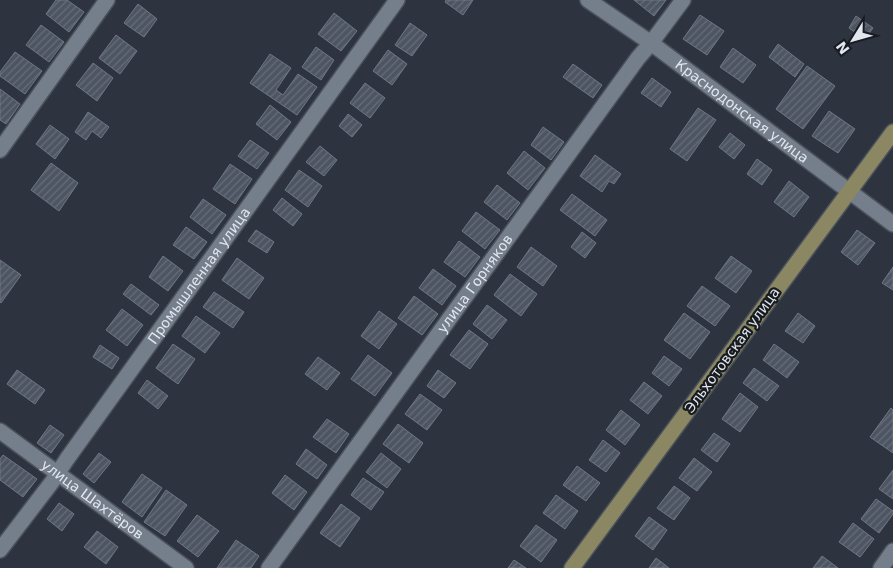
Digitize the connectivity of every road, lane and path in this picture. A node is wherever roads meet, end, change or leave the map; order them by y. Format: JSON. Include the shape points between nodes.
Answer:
{"nodes":[{"id":1,"x":107,"y":0,"type":"edge"},
{"id":2,"x":397,"y":0,"type":"edge"},
{"id":3,"x":588,"y":0,"type":"edge"},
{"id":4,"x":683,"y":0,"type":"edge"},
{"id":5,"x":651,"y":43,"type":"junction"},
{"id":6,"x":893,"y":132,"type":"edge"},
{"id":7,"x":0,"y":150,"type":"edge"},
{"id":8,"x":849,"y":192,"type":"junction"},
{"id":9,"x":893,"y":224,"type":"edge"},
{"id":10,"x":0,"y":431,"type":"edge"},
{"id":11,"x":57,"y":474,"type":"junction"},
{"id":12,"x":0,"y":550,"type":"edge"},
{"id":13,"x":893,"y":551,"type":"edge"},
{"id":14,"x":186,"y":568,"type":"edge"},
{"id":15,"x":269,"y":568,"type":"edge"},
{"id":16,"x":572,"y":568,"type":"edge"},
{"id":17,"x":881,"y":568,"type":"edge"}],
"edges":[{"from":1,"to":7,"type":"street"},
{"from":2,"to":11,"type":"street","name":"Промышленная улица"},
{"from":3,"to":5,"type":"street","name":"Краснодонская улица"},
{"from":4,"to":5,"type":"street","name":"улица Горняков"},
{"from":5,"to":8,"type":"street","name":"Краснодонская улица"},
{"from":5,"to":15,"type":"street","name":"улица Горняков"},
{"from":6,"to":8,"type":"street","name":"Эльхотовская улица"},
{"from":8,"to":9,"type":"street","name":"Краснодонская улица"},
{"from":8,"to":16,"type":"street","name":"Эльхотовская улица"},
{"from":10,"to":11,"type":"street","name":"улица Шахтёров"},
{"from":11,"to":12,"type":"street","name":"Промышленная улица"},
{"from":11,"to":14,"type":"street","name":"улица Шахтёров"},
{"from":13,"to":17,"type":"street"}]}
